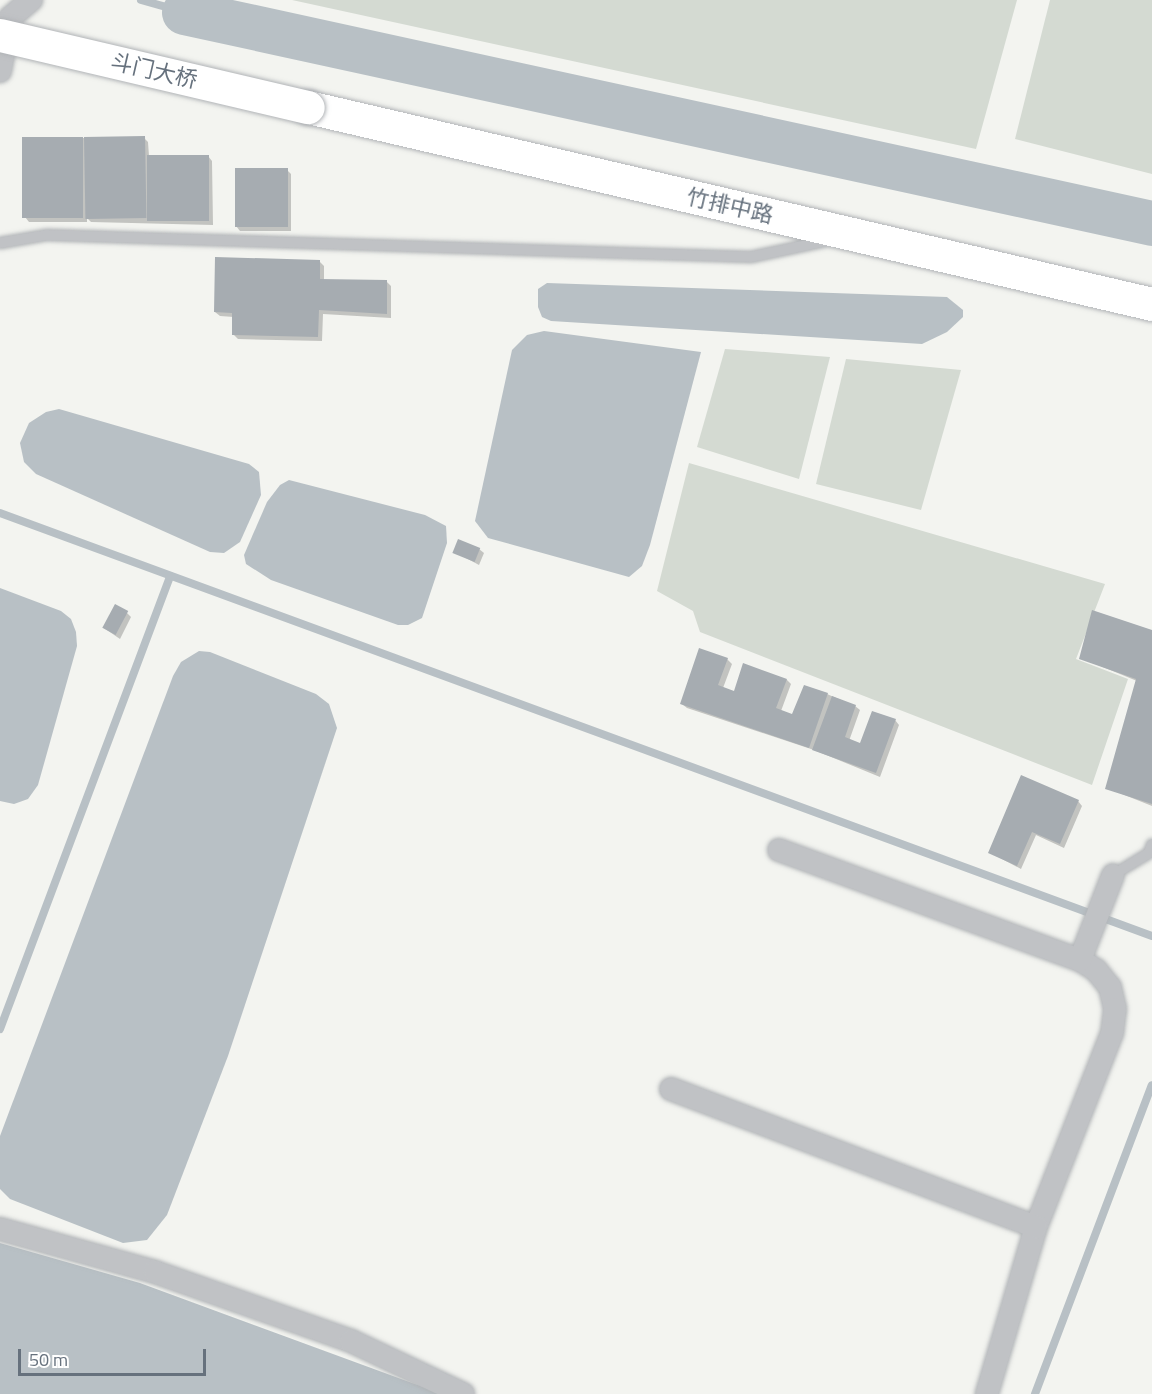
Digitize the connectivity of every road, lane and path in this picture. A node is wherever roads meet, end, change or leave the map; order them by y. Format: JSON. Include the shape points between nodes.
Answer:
{"nodes":[{"id":1,"x":31,"y":0,"type":"edge"},
{"id":2,"x":0,"y":35,"type":"edge"},
{"id":3,"x":0,"y":71,"type":"edge"},
{"id":4,"x":308,"y":107,"type":"joint"},
{"id":5,"x":855,"y":235,"type":"junction"},
{"id":6,"x":0,"y":243,"type":"edge"},
{"id":7,"x":1152,"y":304,"type":"edge"},
{"id":8,"x":1152,"y":844,"type":"edge"},
{"id":9,"x":779,"y":850,"type":"dead end"},
{"id":10,"x":1113,"y":875,"type":"joint"},
{"id":11,"x":1083,"y":950,"type":"junction"},
{"id":12,"x":671,"y":1089,"type":"dead end"},
{"id":13,"x":1036,"y":1227,"type":"junction"},
{"id":14,"x":0,"y":1229,"type":"edge"},
{"id":15,"x":463,"y":1394,"type":"edge"},
{"id":16,"x":987,"y":1394,"type":"edge"}],
"edges":[{"from":1,"to":3,"type":"street","via":[[10,18]]},
{"from":2,"to":4,"type":"main road","name":"斗门大桥","bridge":true},
{"from":4,"to":5,"type":"main road","name":"竹排中路"},
{"from":5,"to":6,"type":"lane","via":[[751,257],[47,235]]},
{"from":5,"to":7,"type":"main road","name":"竹排中路"},
{"from":8,"to":10,"type":"lane","via":[[1149,853]]},
{"from":9,"to":11,"type":"street"},
{"from":10,"to":11,"type":"street"},
{"from":11,"to":13,"type":"street","via":[[1110,987],[1115,1009],[1112,1033]]},
{"from":12,"to":13,"type":"street"},
{"from":13,"to":16,"type":"street"},
{"from":14,"to":15,"type":"street","via":[[155,1272],[340,1338]]}]}
